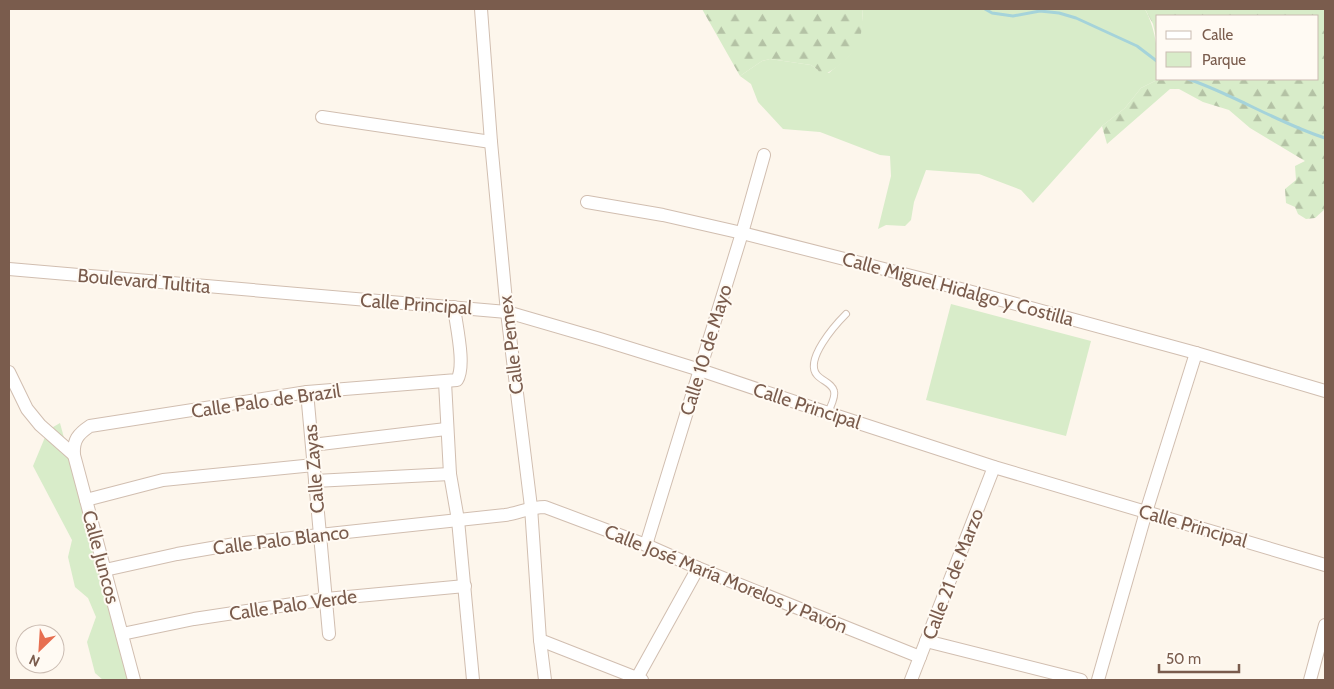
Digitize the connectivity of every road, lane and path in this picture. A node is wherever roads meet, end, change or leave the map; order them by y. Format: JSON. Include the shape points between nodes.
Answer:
{"nodes":[{"id":1,"x":481,"y":9,"type":"edge"},
{"id":2,"x":322,"y":117,"type":"dead end"},
{"id":3,"x":490,"y":142,"type":"junction"},
{"id":4,"x":764,"y":156,"type":"dead end"},
{"id":5,"x":588,"y":202,"type":"dead end"},
{"id":6,"x":742,"y":233,"type":"junction"},
{"id":7,"x":9,"y":269,"type":"edge"},
{"id":8,"x":279,"y":294,"type":"joint"},
{"id":9,"x":454,"y":307,"type":"junction"},
{"id":10,"x":507,"y":312,"type":"junction"},
{"id":11,"x":846,"y":314,"type":"dead end"},
{"id":12,"x":1196,"y":354,"type":"junction"},
{"id":13,"x":700,"y":370,"type":"junction"},
{"id":14,"x":9,"y":372,"type":"edge"},
{"id":15,"x":451,"y":381,"type":"junction"},
{"id":16,"x":1325,"y":391,"type":"edge"},
{"id":17,"x":308,"y":392,"type":"junction"},
{"id":18,"x":828,"y":414,"type":"junction"},
{"id":19,"x":446,"y":429,"type":"junction"},
{"id":20,"x":79,"y":434,"type":"joint"},
{"id":21,"x":312,"y":445,"type":"junction"},
{"id":22,"x":74,"y":455,"type":"junction"},
{"id":23,"x":314,"y":465,"type":"junction"},
{"id":24,"x":994,"y":467,"type":"junction"},
{"id":25,"x":450,"y":474,"type":"junction"},
{"id":26,"x":315,"y":482,"type":"junction"},
{"id":27,"x":86,"y":500,"type":"junction"},
{"id":28,"x":531,"y":507,"type":"junction"},
{"id":29,"x":1146,"y":512,"type":"junction"},
{"id":30,"x":458,"y":520,"type":"junction"},
{"id":31,"x":320,"y":536,"type":"junction"},
{"id":32,"x":646,"y":544,"type":"junction"},
{"id":33,"x":1325,"y":565,"type":"edge"},
{"id":34,"x":698,"y":568,"type":"junction"},
{"id":35,"x":105,"y":570,"type":"junction"},
{"id":36,"x":465,"y":586,"type":"junction"},
{"id":37,"x":326,"y":598,"type":"junction"},
{"id":38,"x":1325,"y":625,"type":"edge"},
{"id":39,"x":122,"y":634,"type":"junction"},
{"id":40,"x":329,"y":634,"type":"dead end"},
{"id":41,"x":540,"y":640,"type":"junction"},
{"id":42,"x":926,"y":640,"type":"junction"},
{"id":43,"x":920,"y":657,"type":"junction"},
{"id":44,"x":639,"y":679,"type":"edge"},
{"id":45,"x":134,"y":680,"type":"edge"},
{"id":46,"x":473,"y":680,"type":"edge"},
{"id":47,"x":545,"y":680,"type":"edge"},
{"id":48,"x":911,"y":680,"type":"edge"},
{"id":49,"x":1081,"y":680,"type":"edge"},
{"id":50,"x":1098,"y":680,"type":"edge"},
{"id":51,"x":1310,"y":680,"type":"edge"}],
"edges":[{"from":1,"to":3,"type":"street","name":"Calle Pemex"},
{"from":2,"to":3,"type":"street"},
{"from":3,"to":10,"type":"street","name":"Calle Pemex"},
{"from":4,"to":6,"type":"street","name":"Calle 10 de Mayo"},
{"from":5,"to":6,"type":"street","name":"Calle Miguel Hidalgo y Costilla"},
{"from":6,"to":12,"type":"street","name":"Calle Miguel Hidalgo y Costilla"},
{"from":6,"to":13,"type":"street","name":"Calle 10 de Mayo"},
{"from":7,"to":8,"type":"street","name":"Boulevard Tultita"},
{"from":8,"to":9,"type":"street","name":"Calle Principal"},
{"from":9,"to":10,"type":"street","name":"Calle Principal"},
{"from":9,"to":15,"type":"street","via":[[460,376]]},
{"from":10,"to":13,"type":"street","name":"Calle Principal"},
{"from":10,"to":28,"type":"street","name":"Calle Pemex"},
{"from":11,"to":18,"type":"lane","via":[[824,341],[814,364],[816,374],[834,390]]},
{"from":12,"to":16,"type":"street","name":"Calle Miguel Hidalgo y Costilla"},
{"from":12,"to":29,"type":"street"},
{"from":13,"to":18,"type":"street","name":"Calle Principal"},
{"from":13,"to":32,"type":"street","name":"Calle 10 de Mayo"},
{"from":14,"to":22,"type":"street","via":[[27,409]]},
{"from":15,"to":17,"type":"street","name":"Calle Palo de Brazil"},
{"from":15,"to":19,"type":"street"},
{"from":17,"to":20,"type":"street","name":"Calle Palo de Brazil","via":[[90,426]]},
{"from":17,"to":21,"type":"street","name":"Calle Zayas"},
{"from":18,"to":24,"type":"street","name":"Calle Principal"},
{"from":19,"to":21,"type":"street"},
{"from":19,"to":25,"type":"street"},
{"from":20,"to":22,"type":"street","name":"Calle Juncos","via":[[73,446]]},
{"from":21,"to":23,"type":"street","name":"Calle Zayas"},
{"from":22,"to":27,"type":"street","name":"Calle Juncos"},
{"from":23,"to":26,"type":"street","name":"Calle Zayas"},
{"from":23,"to":27,"type":"street","via":[[163,480]]},
{"from":24,"to":29,"type":"street","name":"Calle Principal"},
{"from":24,"to":42,"type":"street","name":"Calle 21 de Marzo"},
{"from":25,"to":26,"type":"street"},
{"from":25,"to":30,"type":"street"},
{"from":26,"to":31,"type":"street","name":"Calle Zayas"},
{"from":27,"to":35,"type":"street","name":"Calle Juncos"},
{"from":28,"to":30,"type":"street","name":"Calle Palo Blanco","via":[[511,514]]},
{"from":28,"to":32,"type":"street","name":"Calle José María Morelos y Pavón","via":[[545,507]]},
{"from":28,"to":41,"type":"street","name":"Calle Pemex"},
{"from":29,"to":33,"type":"street","name":"Calle Principal"},
{"from":29,"to":50,"type":"street"},
{"from":30,"to":31,"type":"street","name":"Calle Palo Blanco"},
{"from":30,"to":36,"type":"street"},
{"from":31,"to":35,"type":"street","name":"Calle Palo Blanco","via":[[235,544]]},
{"from":31,"to":37,"type":"street","name":"Calle Zayas"},
{"from":32,"to":34,"type":"street","name":"Calle José María Morelos y Pavón"},
{"from":34,"to":43,"type":"street","name":"Calle José María Morelos y Pavón"},
{"from":34,"to":44,"type":"street"},
{"from":35,"to":39,"type":"street","name":"Calle Juncos"},
{"from":36,"to":37,"type":"street","name":"Calle Palo Verde"},
{"from":36,"to":46,"type":"street"},
{"from":37,"to":39,"type":"street","name":"Calle Palo Verde","via":[[194,618]]},
{"from":37,"to":40,"type":"street","name":"Calle Zayas"},
{"from":38,"to":51,"type":"street"},
{"from":39,"to":45,"type":"street","name":"Calle Juncos"},
{"from":41,"to":44,"type":"street"},
{"from":41,"to":47,"type":"street","name":"Calle Pemex"},
{"from":42,"to":43,"type":"street","name":"Calle 21 de Marzo"},
{"from":42,"to":49,"type":"street"},
{"from":43,"to":48,"type":"street","name":"Calle 21 de Marzo"}]}
